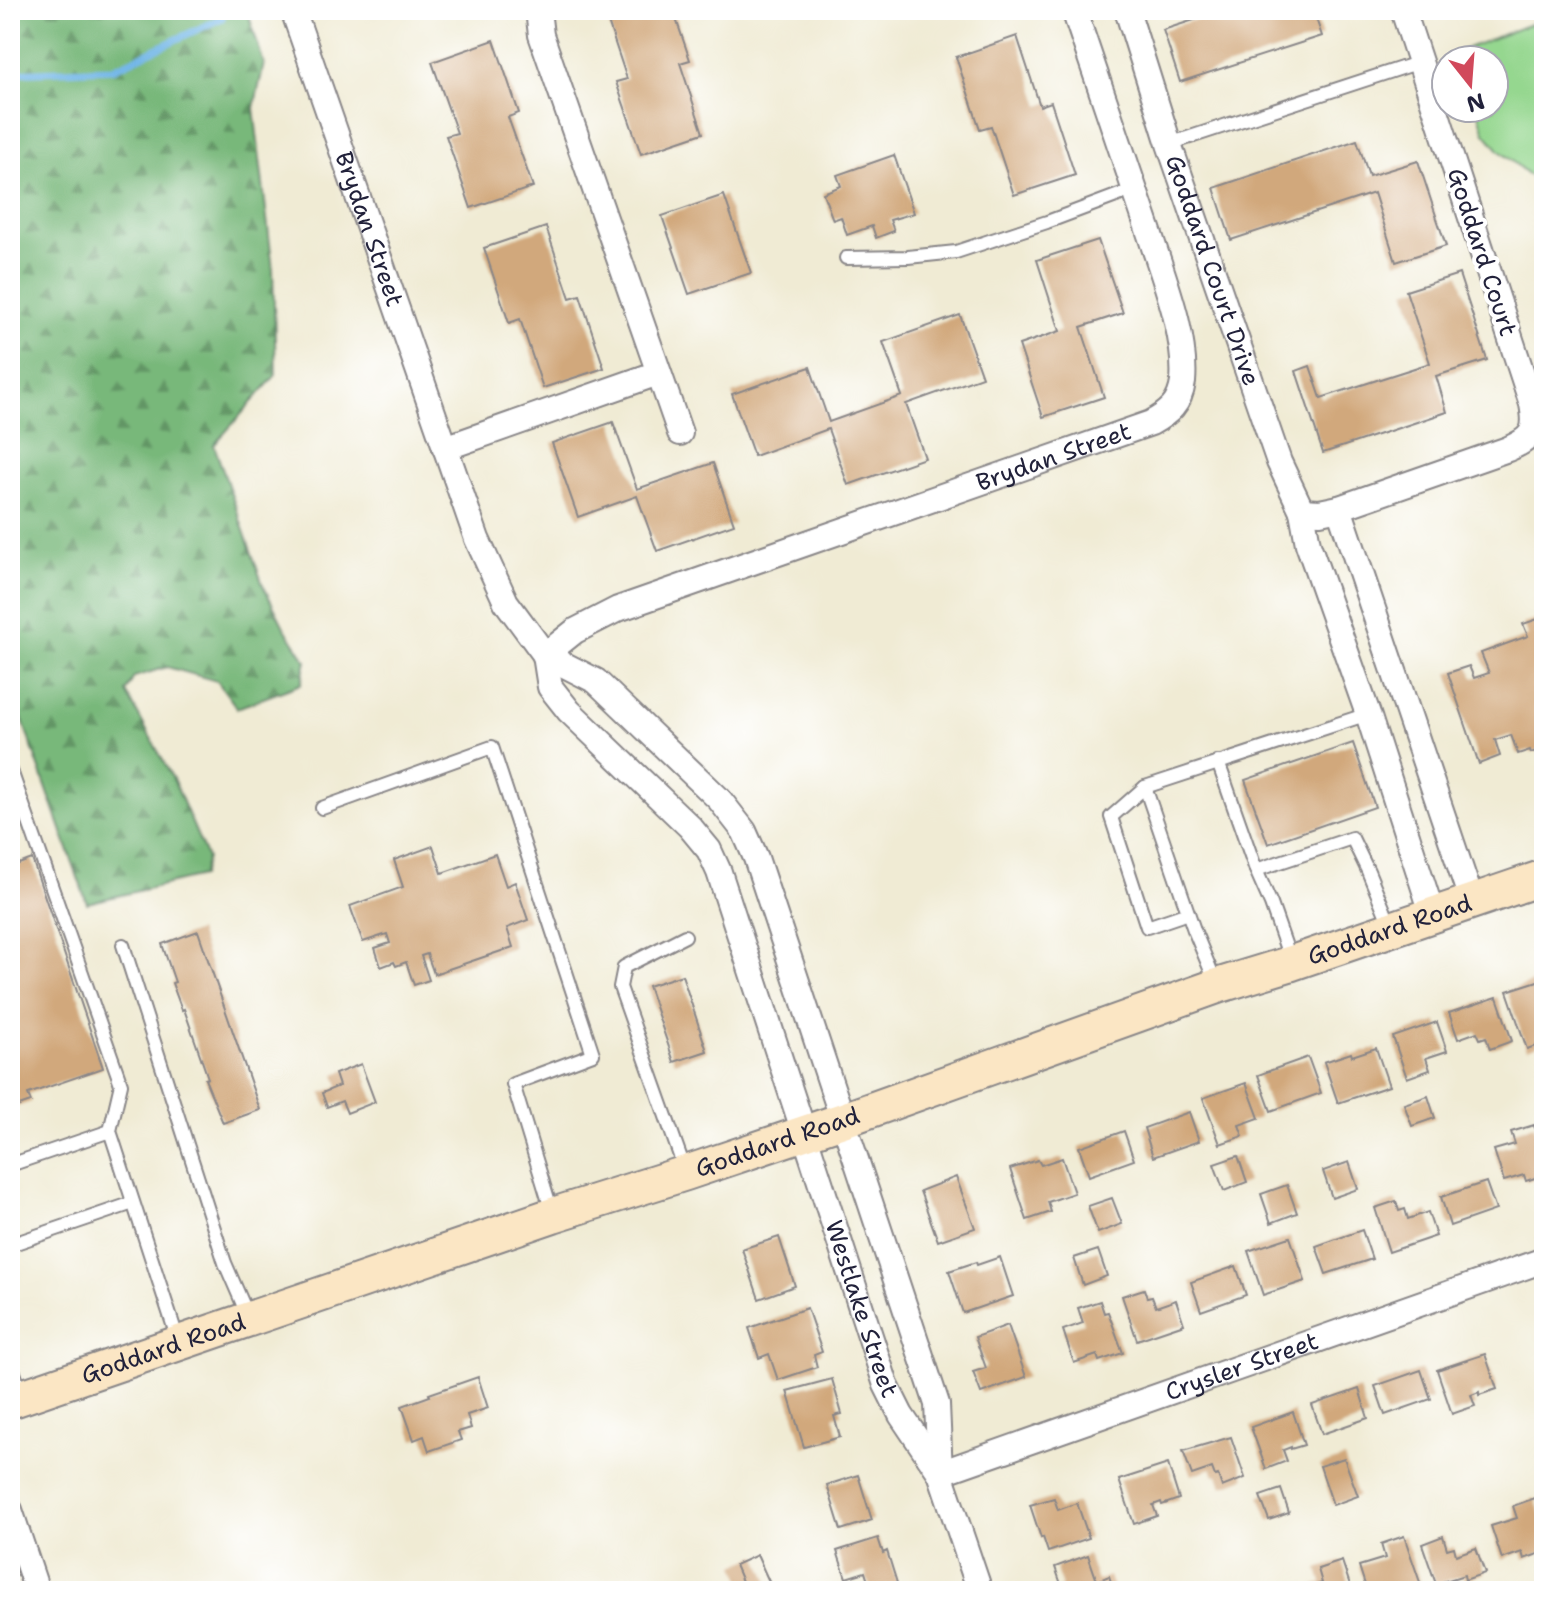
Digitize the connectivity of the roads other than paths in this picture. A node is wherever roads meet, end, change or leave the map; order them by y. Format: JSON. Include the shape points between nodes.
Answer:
{"nodes":[{"id":1,"x":293,"y":10,"type":"edge"},
{"id":2,"x":538,"y":10,"type":"edge"},
{"id":3,"x":1074,"y":10,"type":"edge"},
{"id":4,"x":1127,"y":10,"type":"edge"},
{"id":5,"x":1403,"y":10,"type":"edge"},
{"id":6,"x":1420,"y":62,"type":"junction"},
{"id":7,"x":1169,"y":144,"type":"junction"},
{"id":8,"x":1135,"y":189,"type":"junction"},
{"id":9,"x":846,"y":258,"type":"dead end"},
{"id":10,"x":658,"y":373,"type":"junction"},
{"id":11,"x":680,"y":433,"type":"dead end"},
{"id":12,"x":445,"y":448,"type":"junction"},
{"id":13,"x":1320,"y":510,"type":"junction"},
{"id":14,"x":545,"y":655,"type":"junction"},
{"id":15,"x":1368,"y":714,"type":"junction"},
{"id":16,"x":1218,"y":762,"type":"junction"},
{"id":17,"x":10,"y":768,"type":"edge"},
{"id":18,"x":12,"y":783,"type":"edge"},
{"id":19,"x":1145,"y":787,"type":"junction"},
{"id":20,"x":322,"y":808,"type":"dead end"},
{"id":21,"x":1256,"y":870,"type":"junction"},
{"id":22,"x":1544,"y":877,"type":"edge"},
{"id":23,"x":1472,"y":902,"type":"junction"},
{"id":24,"x":1188,"y":913,"type":"junction"},
{"id":25,"x":1433,"y":916,"type":"junction"},
{"id":26,"x":1393,"y":930,"type":"junction"},
{"id":27,"x":685,"y":936,"type":"dead end"},
{"id":28,"x":123,"y":945,"type":"dead end"},
{"id":29,"x":1292,"y":963,"type":"junction"},
{"id":30,"x":1217,"y":986,"type":"junction"},
{"id":31,"x":843,"y":1120,"type":"junction"},
{"id":32,"x":110,"y":1131,"type":"junction"},
{"id":33,"x":805,"y":1132,"type":"junction"},
{"id":34,"x":10,"y":1165,"type":"edge"},
{"id":35,"x":686,"y":1173,"type":"junction"},
{"id":36,"x":133,"y":1203,"type":"junction"},
{"id":37,"x":553,"y":1215,"type":"junction"},
{"id":38,"x":10,"y":1245,"type":"edge"},
{"id":39,"x":1544,"y":1260,"type":"edge"},
{"id":40,"x":249,"y":1319,"type":"junction"},
{"id":41,"x":179,"y":1343,"type":"junction"},
{"id":42,"x":10,"y":1361,"type":"edge"},
{"id":43,"x":16,"y":1399,"type":"edge"},
{"id":44,"x":940,"y":1473,"type":"junction"},
{"id":45,"x":10,"y":1510,"type":"edge"},
{"id":46,"x":37,"y":1591,"type":"edge"},
{"id":47,"x":980,"y":1591,"type":"edge"}],
"edges":[{"from":1,"to":12,"type":"street","name":"Brydan Street"},
{"from":2,"to":10,"type":"street","via":[[541,35]]},
{"from":3,"to":8,"type":"street","name":"Brydan Street"},
{"from":4,"to":7,"type":"street","name":"Goddard Court Drive"},
{"from":5,"to":6,"type":"street","name":"Goddard Court"},
{"from":6,"to":7,"type":"lane"},
{"from":6,"to":13,"type":"street","name":"Goddard Court","via":[[1535,423],[1521,443],[1508,449]]},
{"from":7,"to":13,"type":"street","name":"Goddard Court Drive","via":[[1279,462]]},
{"from":8,"to":9,"type":"lane","via":[[956,252]]},
{"from":8,"to":14,"type":"street","name":"Brydan Street","via":[[1172,303],[1183,359],[1183,385],[1170,413],[618,609],[575,631]]},
{"from":10,"to":11,"type":"street"},
{"from":10,"to":12,"type":"street"},
{"from":12,"to":14,"type":"street","name":"Brydan Street","via":[[506,602]]},
{"from":13,"to":15,"type":"street","via":[[1308,544]]},
{"from":13,"to":23,"type":"street"},
{"from":14,"to":31,"type":"street","name":"Brydan Street","via":[[596,681],[719,799],[744,831]]},
{"from":14,"to":33,"type":"street","name":"Brydan Street","via":[[550,687],[569,711],[709,850]]},
{"from":15,"to":16,"type":"lane"},
{"from":15,"to":25,"type":"street"},
{"from":16,"to":19,"type":"lane"},
{"from":16,"to":21,"type":"lane"},
{"from":17,"to":18,"type":"lane"},
{"from":18,"to":32,"type":"lane","via":[[121,1084]]},
{"from":19,"to":24,"type":"lane"},
{"from":19,"to":24,"type":"lane","via":[[1111,817],[1147,927]]},
{"from":20,"to":37,"type":"lane","via":[[492,747],[593,1054],[513,1084]]},
{"from":21,"to":26,"type":"lane","via":[[1352,838]]},
{"from":21,"to":29,"type":"lane"},
{"from":22,"to":23,"type":"main road","name":"Goddard Road"},
{"from":23,"to":25,"type":"main road","name":"Goddard Road"},
{"from":24,"to":30,"type":"lane"},
{"from":25,"to":26,"type":"main road","name":"Goddard Road"},
{"from":26,"to":29,"type":"main road","name":"Goddard Road"},
{"from":27,"to":35,"type":"lane","via":[[624,967],[620,987]]},
{"from":28,"to":40,"type":"lane","via":[[225,1263]]},
{"from":29,"to":30,"type":"main road","name":"Goddard Road"},
{"from":30,"to":31,"type":"main road","name":"Goddard Road"},
{"from":31,"to":33,"type":"main road","name":"Goddard Road"},
{"from":31,"to":44,"type":"street","name":"Westlake Street","via":[[937,1404]]},
{"from":32,"to":34,"type":"lane"},
{"from":32,"to":36,"type":"lane"},
{"from":33,"to":35,"type":"main road","name":"Goddard Road"},
{"from":33,"to":44,"type":"street","name":"Westlake Street","via":[[886,1385]]},
{"from":35,"to":37,"type":"main road","name":"Goddard Road"},
{"from":36,"to":38,"type":"lane"},
{"from":36,"to":41,"type":"lane"},
{"from":37,"to":40,"type":"main road","name":"Goddard Road"},
{"from":39,"to":44,"type":"street","name":"Crysler Street"},
{"from":40,"to":41,"type":"main road","name":"Goddard Road"},
{"from":41,"to":43,"type":"main road","name":"Goddard Road"},
{"from":42,"to":43,"type":"lane"},
{"from":44,"to":47,"type":"street","name":"Westlake Street"},
{"from":45,"to":46,"type":"street"}]}
